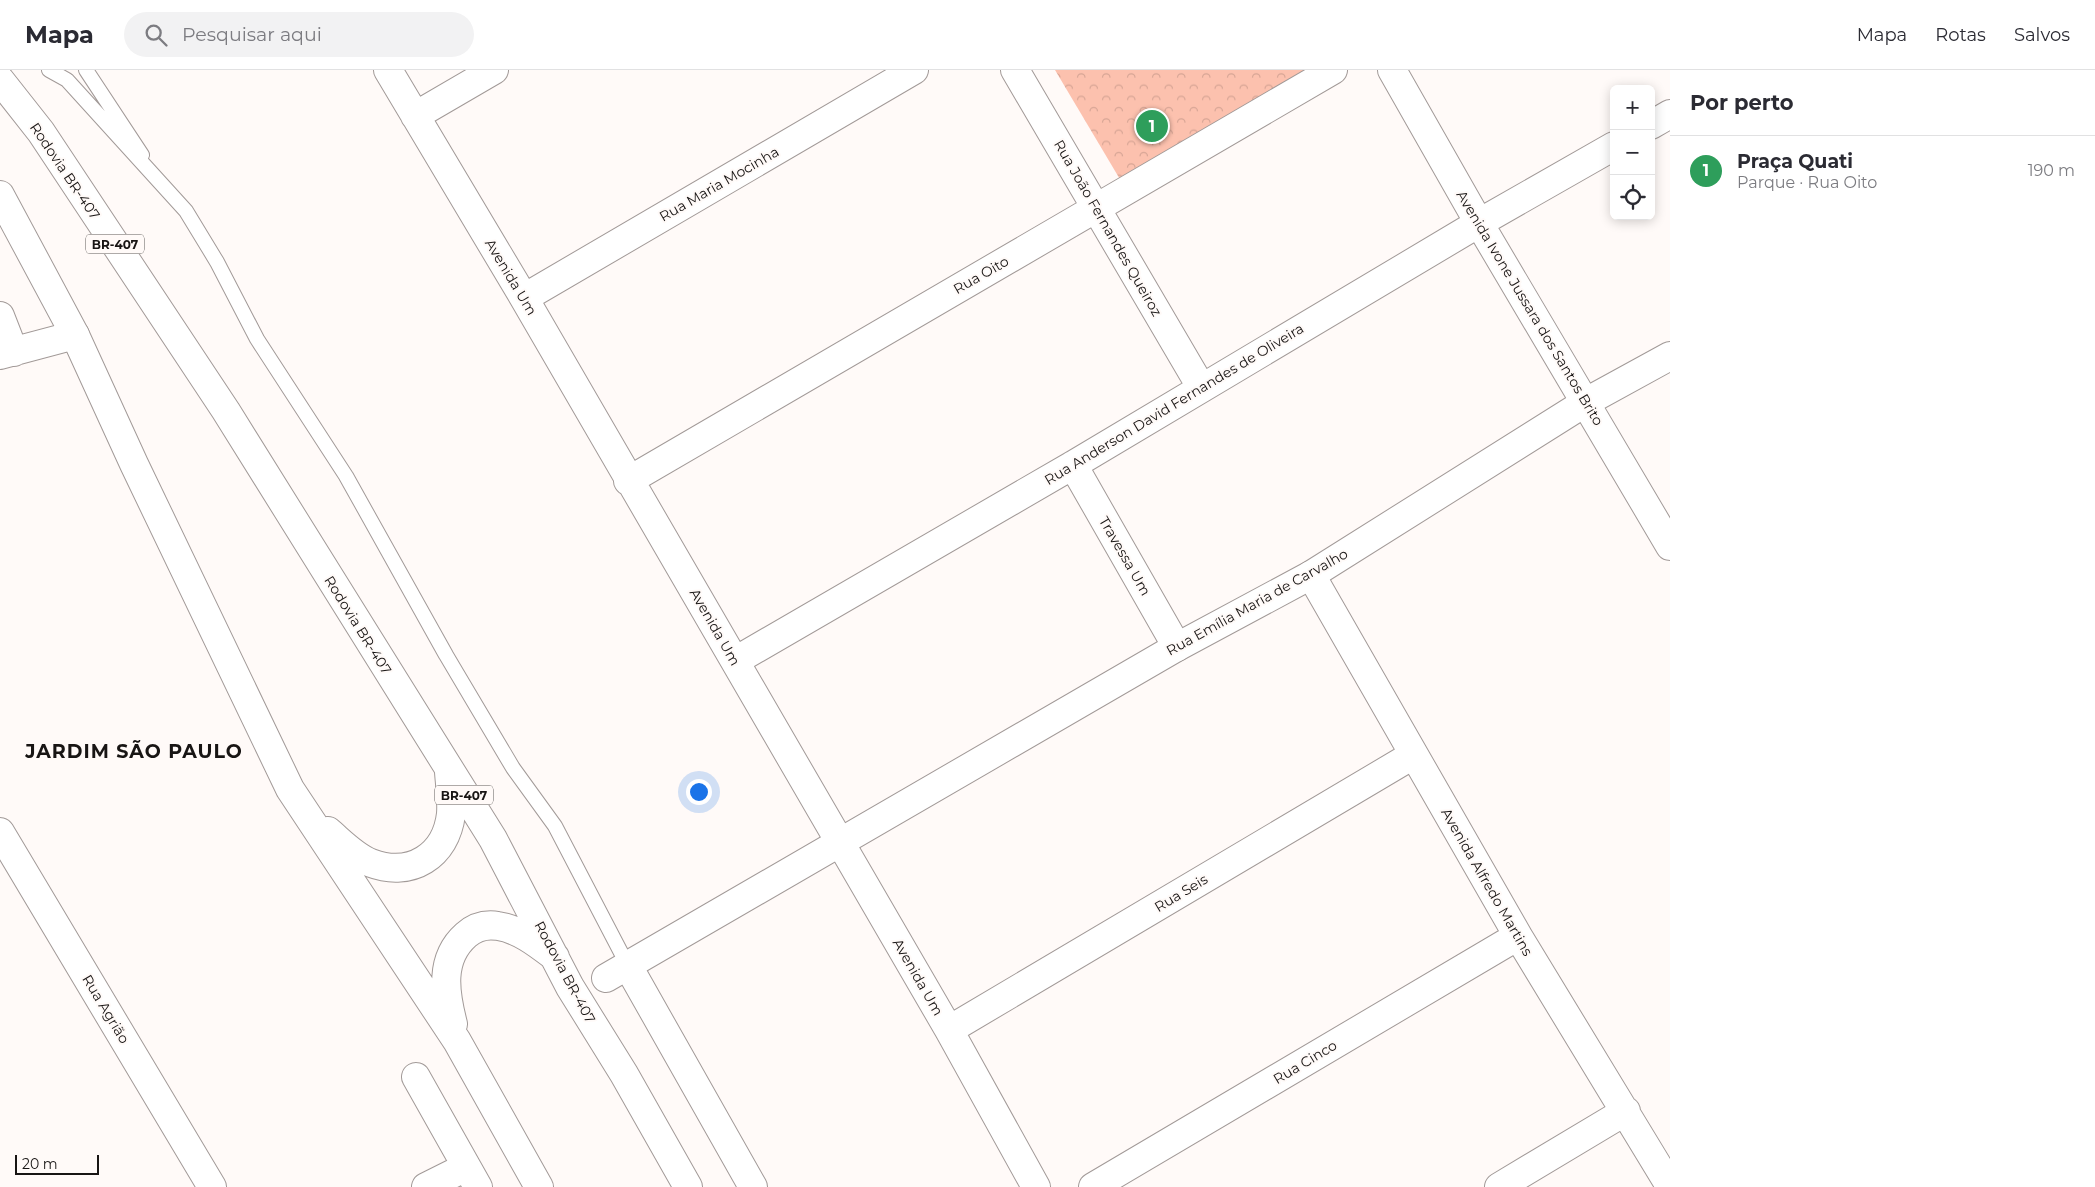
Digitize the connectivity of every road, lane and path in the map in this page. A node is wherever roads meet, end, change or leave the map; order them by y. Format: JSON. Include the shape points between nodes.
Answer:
{"nodes":[{"id":1,"x":48,"y":70,"type":"edge"},
{"id":2,"x":86,"y":70,"type":"edge"},
{"id":3,"x":388,"y":70,"type":"edge"},
{"id":4,"x":494,"y":70,"type":"edge"},
{"id":5,"x":914,"y":70,"type":"edge"},
{"id":6,"x":1015,"y":70,"type":"edge"},
{"id":7,"x":1333,"y":70,"type":"edge"},
{"id":8,"x":1392,"y":70,"type":"edge"},
{"id":9,"x":0,"y":80,"type":"edge"},
{"id":10,"x":1670,"y":114,"type":"edge"},
{"id":11,"x":415,"y":116,"type":"junction"},
{"id":12,"x":1655,"y":123,"type":"edge"},
{"id":13,"x":1610,"y":148,"type":"edge"},
{"id":14,"x":0,"y":195,"type":"edge"},
{"id":15,"x":170,"y":197,"type":"junction"},
{"id":16,"x":1096,"y":208,"type":"junction"},
{"id":17,"x":1479,"y":223,"type":"junction"},
{"id":18,"x":524,"y":298,"type":"junction"},
{"id":19,"x":0,"y":316,"type":"edge"},
{"id":20,"x":75,"y":335,"type":"junction"},
{"id":21,"x":7,"y":353,"type":"edge"},
{"id":22,"x":1670,"y":356,"type":"edge"},
{"id":23,"x":1201,"y":387,"type":"junction"},
{"id":24,"x":1586,"y":402,"type":"junction"},
{"id":25,"x":1073,"y":465,"type":"junction"},
{"id":26,"x":628,"y":481,"type":"junction"},
{"id":27,"x":1670,"y":546,"type":"edge"},
{"id":28,"x":1311,"y":575,"type":"junction"},
{"id":29,"x":1177,"y":647,"type":"junction"},
{"id":30,"x":735,"y":661,"type":"junction"},
{"id":31,"x":1413,"y":755,"type":"junction"},
{"id":32,"x":449,"y":770,"type":"junction"},
{"id":33,"x":290,"y":789,"type":"junction"},
{"id":34,"x":0,"y":832,"type":"edge"},
{"id":35,"x":840,"y":842,"type":"junction"},
{"id":36,"x":1518,"y":936,"type":"junction"},
{"id":37,"x":558,"y":960,"type":"junction"},
{"id":38,"x":617,"y":972,"type":"junction"},
{"id":39,"x":949,"y":1030,"type":"junction"},
{"id":40,"x":457,"y":1041,"type":"junction"},
{"id":41,"x":416,"y":1077,"type":"dead end"},
{"id":42,"x":1626,"y":1111,"type":"junction"},
{"id":43,"x":472,"y":1177,"type":"edge"},
{"id":44,"x":1670,"y":1186,"type":"edge"},
{"id":45,"x":212,"y":1187,"type":"edge"},
{"id":46,"x":426,"y":1187,"type":"edge"},
{"id":47,"x":539,"y":1187,"type":"edge"},
{"id":48,"x":688,"y":1187,"type":"edge"},
{"id":49,"x":753,"y":1187,"type":"edge"},
{"id":50,"x":1036,"y":1187,"type":"edge"},
{"id":51,"x":1093,"y":1187,"type":"edge"},
{"id":52,"x":1499,"y":1187,"type":"edge"}],
"edges":[{"from":1,"to":15,"type":"lane","via":[[67,80]]},
{"from":2,"to":15,"type":"lane"},
{"from":3,"to":11,"type":"main road","name":"Avenida Um"},
{"from":4,"to":11,"type":"main road"},
{"from":5,"to":18,"type":"main road","name":"Rua Maria Mocinha"},
{"from":6,"to":16,"type":"main road","name":"Rua João Fernandes Queiroz"},
{"from":7,"to":16,"type":"main road","name":"Rua Oito"},
{"from":8,"to":17,"type":"main road","name":"Avenida Ivone Jussara dos Santos Brito"},
{"from":9,"to":32,"type":"main road","name":"Rodovia BR-407","number":"BR-407","via":[[41,132],[226,411]]},
{"from":10,"to":12,"type":"main road"},
{"from":11,"to":18,"type":"main road","name":"Avenida Um"},
{"from":13,"to":17,"type":"main road","name":"Rua Anderson David Fernandes de Oliveira"},
{"from":14,"to":20,"type":"main road"},
{"from":15,"to":38,"type":"lane","via":[[186,211],[257,339],[346,476],[513,768],[555,826]]},
{"from":16,"to":23,"type":"main road","name":"Rua João Fernandes Queiroz"},
{"from":16,"to":26,"type":"main road","name":"Rua Oito"},
{"from":17,"to":23,"type":"main road","name":"Rua Anderson David Fernandes de Oliveira"},
{"from":17,"to":24,"type":"main road","name":"Avenida Ivone Jussara dos Santos Brito"},
{"from":18,"to":26,"type":"main road","name":"Avenida Um"},
{"from":19,"to":21,"type":"main road"},
{"from":20,"to":21,"type":"main road"},
{"from":20,"to":33,"type":"main road"},
{"from":22,"to":24,"type":"main road","name":"Rua Emília Maria de Carvalho"},
{"from":23,"to":25,"type":"main road","name":"Rua Anderson David Fernandes de Oliveira"},
{"from":24,"to":27,"type":"main road","name":"Avenida Ivone Jussara dos Santos Brito"},
{"from":24,"to":28,"type":"main road","name":"Rua Emília Maria de Carvalho"},
{"from":25,"to":29,"type":"main road","name":"Travessa Um"},
{"from":25,"to":30,"type":"main road","name":"Rua Anderson David Fernandes de Oliveira"},
{"from":26,"to":30,"type":"main road","name":"Avenida Um"},
{"from":28,"to":29,"type":"main road","name":"Rua Emília Maria de Carvalho"},
{"from":28,"to":31,"type":"main road","name":"Avenida Alfredo Martins"},
{"from":29,"to":35,"type":"main road","name":"Rua Emília Maria de Carvalho"},
{"from":30,"to":35,"type":"main road","name":"Avenida Um"},
{"from":31,"to":36,"type":"main road","name":"Avenida Alfredo Martins"},
{"from":31,"to":39,"type":"main road","name":"Rua Seis"},
{"from":32,"to":33,"type":"main road","via":[[451,814],[440,848],[428,860],[406,867],[371,863],[354,854]]},
{"from":32,"to":37,"type":"main road","name":"Rodovia BR-407","number":"BR-407","via":[[493,839]]},
{"from":33,"to":40,"type":"main road"},
{"from":34,"to":45,"type":"main road","name":"Rua Agrião"},
{"from":35,"to":38,"type":"main road","name":"Rua Emília Maria de Carvalho"},
{"from":35,"to":39,"type":"main road","name":"Avenida Um"},
{"from":36,"to":42,"type":"main road","name":"Avenida Alfredo Martins"},
{"from":36,"to":51,"type":"main road","name":"Rua Cinco"},
{"from":37,"to":40,"type":"main road","via":[[538,944],[510,929],[485,925],[472,930],[451,950],[447,972],[446,997]]},
{"from":37,"to":48,"type":"main road","name":"Rodovia BR-407","number":"BR-407","via":[[570,987]]},
{"from":38,"to":49,"type":"main road"},
{"from":39,"to":50,"type":"main road","name":"Avenida Um"},
{"from":40,"to":47,"type":"main road"},
{"from":41,"to":43,"type":"main road"},
{"from":42,"to":44,"type":"main road","name":"Avenida Alfredo Martins"},
{"from":42,"to":52,"type":"main road"},
{"from":43,"to":46,"type":"main road"}]}
